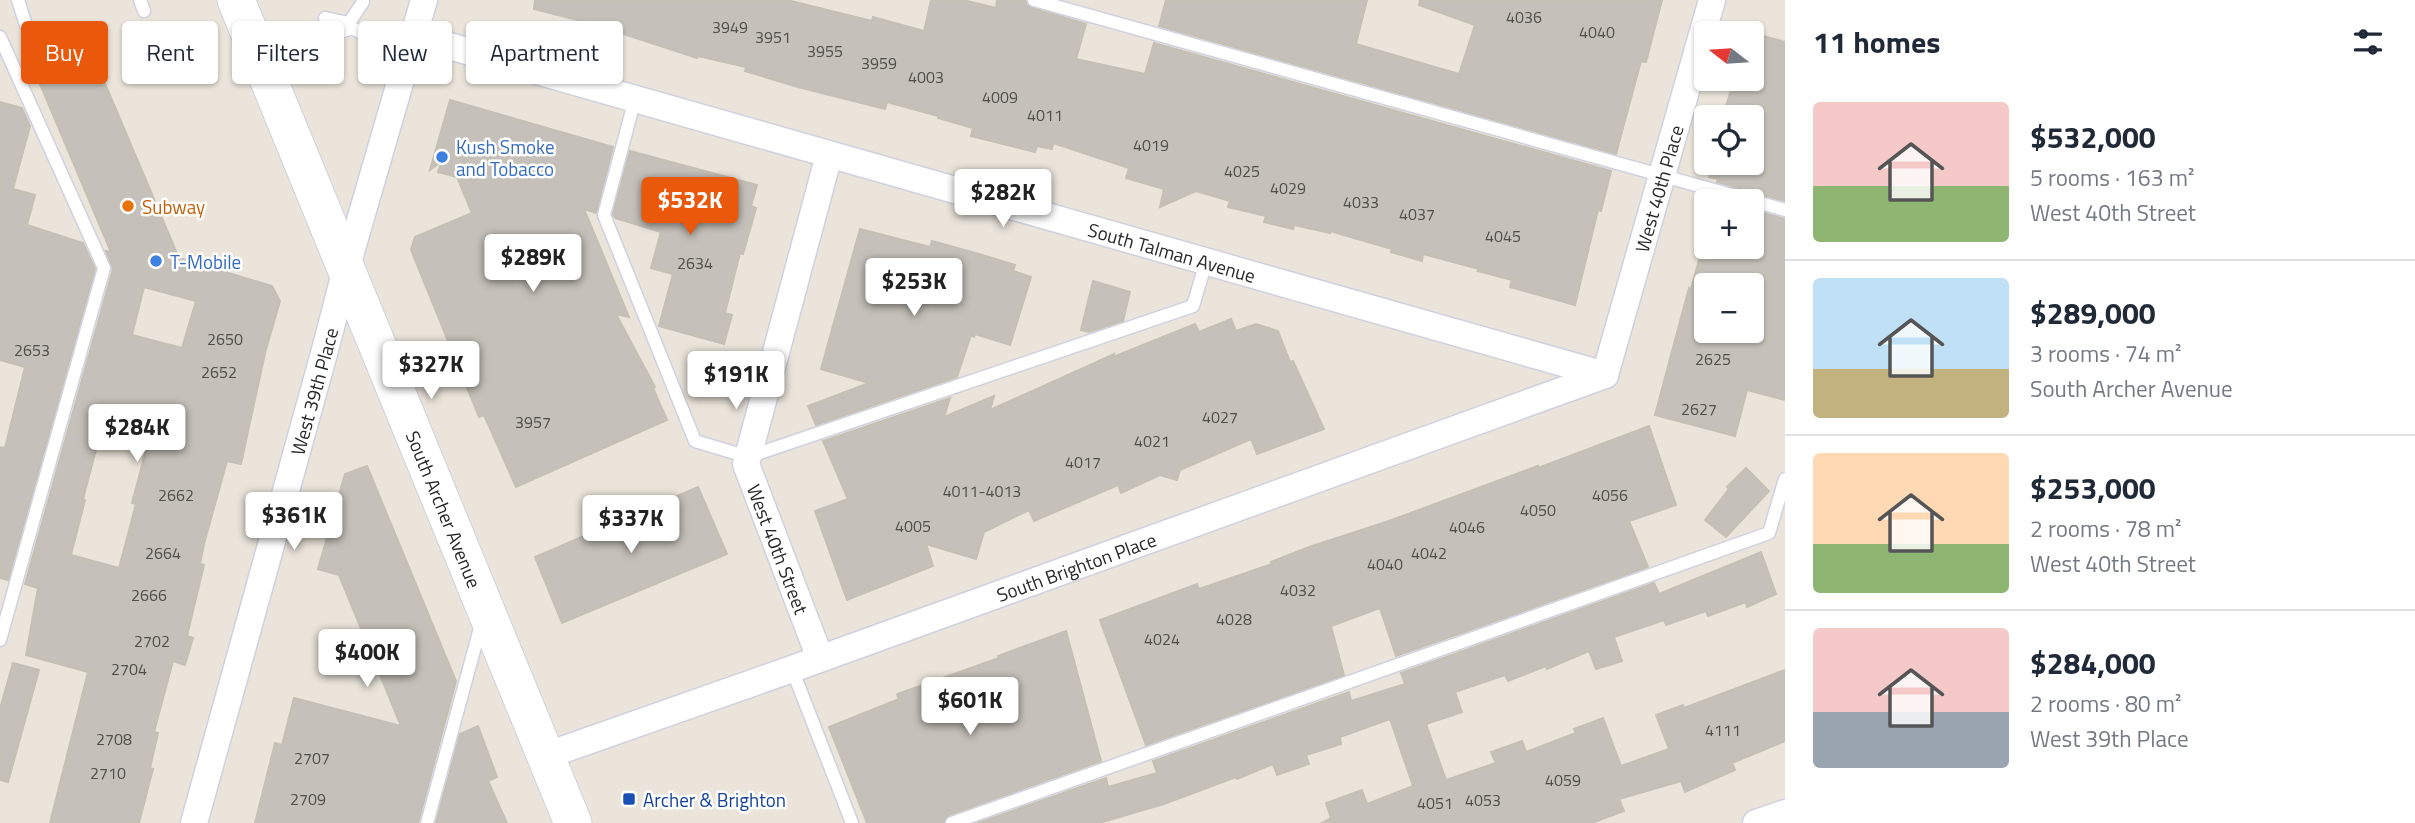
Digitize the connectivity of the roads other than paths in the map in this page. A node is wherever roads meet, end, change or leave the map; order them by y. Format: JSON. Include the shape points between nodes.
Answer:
{"nodes":[{"id":1,"x":18,"y":0,"type":"edge"},
{"id":2,"x":236,"y":0,"type":"edge"},
{"id":3,"x":424,"y":0,"type":"edge"},
{"id":4,"x":1034,"y":0,"type":"edge"},
{"id":5,"x":1712,"y":0,"type":"edge"},
{"id":6,"x":363,"y":2,"type":"dead end"},
{"id":7,"x":342,"y":10,"type":"dead end"},
{"id":8,"x":325,"y":18,"type":"dead end"},
{"id":9,"x":25,"y":21,"type":"edge"},
{"id":10,"x":244,"y":21,"type":"edge"},
{"id":11,"x":418,"y":21,"type":"edge"},
{"id":12,"x":350,"y":26,"type":"junction"},
{"id":13,"x":344,"y":28,"type":"edge"},
{"id":14,"x":358,"y":29,"type":"edge"},
{"id":15,"x":0,"y":37,"type":"edge"},
{"id":16,"x":452,"y":56,"type":"edge"},
{"id":17,"x":270,"y":84,"type":"edge"},
{"id":18,"x":400,"y":84,"type":"edge"},
{"id":19,"x":635,"y":99,"type":"junction"},
{"id":20,"x":829,"y":155,"type":"junction"},
{"id":21,"x":1662,"y":175,"type":"junction"},
{"id":22,"x":1785,"y":210,"type":"edge"},
{"id":23,"x":1206,"y":262,"type":"junction"},
{"id":24,"x":346,"y":269,"type":"junction"},
{"id":25,"x":1605,"y":375,"type":"junction"},
{"id":26,"x":748,"y":457,"type":"junction"},
{"id":27,"x":1785,"y":479,"type":"edge"},
{"id":28,"x":485,"y":609,"type":"junction"},
{"id":29,"x":0,"y":640,"type":"edge"},
{"id":30,"x":820,"y":658,"type":"junction"},
{"id":31,"x":792,"y":669,"type":"junction"},
{"id":32,"x":545,"y":755,"type":"junction"},
{"id":33,"x":1785,"y":813,"type":"edge"},
{"id":34,"x":194,"y":823,"type":"edge"},
{"id":35,"x":427,"y":823,"type":"edge"},
{"id":36,"x":573,"y":823,"type":"edge"},
{"id":37,"x":852,"y":823,"type":"edge"},
{"id":38,"x":952,"y":823,"type":"edge"},
{"id":39,"x":1756,"y":823,"type":"edge"}],
"edges":[{"from":1,"to":9,"type":"lane"},
{"from":2,"to":10,"type":"main road","name":"South Archer Avenue"},
{"from":3,"to":11,"type":"street","name":"West 39th Place"},
{"from":4,"to":21,"type":"lane"},
{"from":5,"to":21,"type":"street","name":"West 40th Place"},
{"from":6,"to":12,"type":"lane"},
{"from":7,"to":12,"type":"lane"},
{"from":8,"to":12,"type":"lane"},
{"from":12,"to":13,"type":"lane"},
{"from":12,"to":14,"type":"lane"},
{"from":15,"to":29,"type":"lane","via":[[104,268]]},
{"from":16,"to":19,"type":"street","name":"South Talman Avenue"},
{"from":17,"to":24,"type":"main road","name":"South Archer Avenue"},
{"from":18,"to":24,"type":"street","name":"West 39th Place"},
{"from":19,"to":20,"type":"street","name":"South Talman Avenue"},
{"from":19,"to":26,"type":"lane","via":[[604,215],[695,441]]},
{"from":20,"to":23,"type":"street","name":"South Talman Avenue"},
{"from":20,"to":26,"type":"street","name":"West 40th Street"},
{"from":21,"to":22,"type":"lane"},
{"from":21,"to":25,"type":"street","name":"West 40th Place"},
{"from":23,"to":25,"type":"street","name":"South Talman Avenue"},
{"from":23,"to":26,"type":"lane","via":[[1193,306]]},
{"from":24,"to":28,"type":"main road","name":"South Archer Avenue"},
{"from":24,"to":34,"type":"street","name":"West 39th Place"},
{"from":25,"to":30,"type":"street","name":"South Brighton Place"},
{"from":26,"to":30,"type":"street","name":"West 40th Street","via":[[746,464]]},
{"from":27,"to":38,"type":"lane","via":[[1769,533]]},
{"from":28,"to":32,"type":"main road","name":"South Archer Avenue"},
{"from":28,"to":35,"type":"lane"},
{"from":30,"to":31,"type":"street","name":"South Brighton Place"},
{"from":31,"to":32,"type":"street","name":"South Brighton Place"},
{"from":31,"to":37,"type":"lane"},
{"from":32,"to":36,"type":"main road","name":"South Archer Avenue"},
{"from":33,"to":39,"type":"street"}]}
